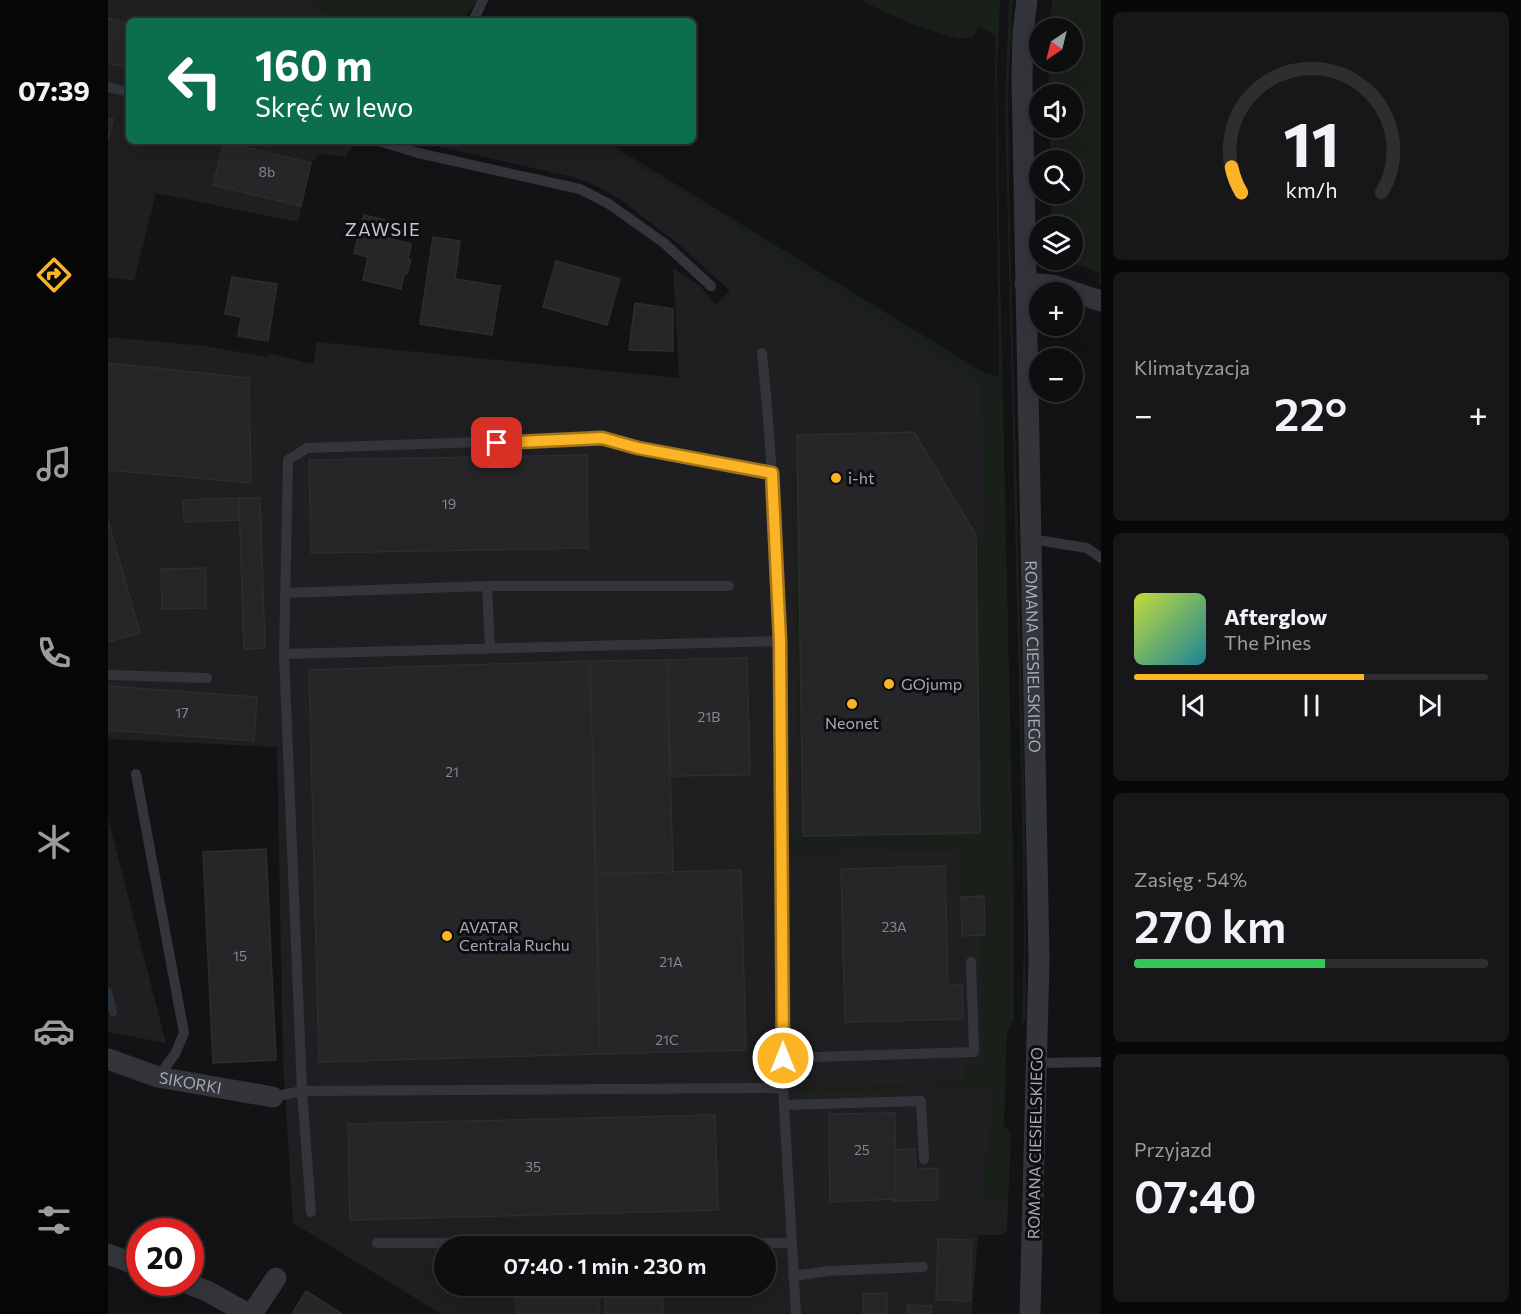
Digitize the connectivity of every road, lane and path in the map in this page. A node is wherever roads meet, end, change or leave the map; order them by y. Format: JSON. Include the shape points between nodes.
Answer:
{"nodes":[{"id":1,"x":483,"y":0,"type":"edge"},
{"id":2,"x":1027,"y":0,"type":"edge"},
{"id":3,"x":475,"y":18,"type":"edge"},
{"id":4,"x":108,"y":87,"type":"edge"},
{"id":5,"x":126,"y":91,"type":"edge"},
{"id":6,"x":389,"y":144,"type":"edge"},
{"id":7,"x":1025,"y":283,"type":"junction"},
{"id":8,"x":711,"y":286,"type":"dead end"},
{"id":9,"x":1101,"y":301,"type":"edge"},
{"id":10,"x":762,"y":352,"type":"dead end"},
{"id":11,"x":772,"y":473,"type":"junction"},
{"id":12,"x":1031,"y":539,"type":"junction"},
{"id":13,"x":1101,"y":558,"type":"edge"},
{"id":14,"x":487,"y":586,"type":"junction"},
{"id":15,"x":729,"y":586,"type":"dead end"},
{"id":16,"x":285,"y":593,"type":"junction"},
{"id":17,"x":780,"y":641,"type":"junction"},
{"id":18,"x":490,"y":648,"type":"junction"},
{"id":19,"x":284,"y":654,"type":"junction"},
{"id":20,"x":108,"y":675,"type":"edge"},
{"id":21,"x":207,"y":678,"type":"dead end"},
{"id":22,"x":136,"y":774,"type":"dead end"},
{"id":23,"x":971,"y":962,"type":"dead end"},
{"id":24,"x":783,"y":1058,"type":"junction"},
{"id":25,"x":108,"y":1059,"type":"edge"},
{"id":26,"x":1101,"y":1062,"type":"edge"},
{"id":27,"x":1037,"y":1063,"type":"junction"},
{"id":28,"x":158,"y":1077,"type":"junction"},
{"id":29,"x":783,"y":1088,"type":"junction"},
{"id":30,"x":302,"y":1091,"type":"junction"},
{"id":31,"x":273,"y":1097,"type":"joint"},
{"id":32,"x":784,"y":1105,"type":"junction"},
{"id":33,"x":924,"y":1159,"type":"dead end"},
{"id":34,"x":311,"y":1212,"type":"dead end"},
{"id":35,"x":378,"y":1243,"type":"dead end"},
{"id":36,"x":791,"y":1243,"type":"junction"},
{"id":37,"x":108,"y":1254,"type":"edge"},
{"id":38,"x":126,"y":1261,"type":"edge"},
{"id":39,"x":923,"y":1267,"type":"dead end"},
{"id":40,"x":793,"y":1276,"type":"junction"},
{"id":41,"x":276,"y":1278,"type":"dead end"},
{"id":42,"x":204,"y":1290,"type":"edge"},
{"id":43,"x":250,"y":1314,"type":"edge"},
{"id":44,"x":796,"y":1314,"type":"edge"},
{"id":45,"x":1030,"y":1314,"type":"edge"}],
"edges":[{"from":1,"to":3,"type":"lane"},
{"from":2,"to":7,"type":"street","name":"ROMANA CIESIELSKIEGO","via":[[1022,78]]},
{"from":4,"to":5,"type":"lane"},
{"from":6,"to":8,"type":"lane","via":[[580,189],[609,204],[664,243]]},
{"from":7,"to":9,"type":"street","via":[[1052,285]]},
{"from":7,"to":12,"type":"street","name":"ROMANA CIESIELSKIEGO"},
{"from":10,"to":11,"type":"lane"},
{"from":11,"to":16,"type":"lane","via":[[602,438],[307,448],[288,460]]},
{"from":11,"to":17,"type":"lane"},
{"from":12,"to":13,"type":"lane","via":[[1087,548]]},
{"from":12,"to":27,"type":"street","name":"ROMANA CIESIELSKIEGO","via":[[1039,864]]},
{"from":14,"to":15,"type":"lane"},
{"from":14,"to":16,"type":"lane"},
{"from":14,"to":18,"type":"lane"},
{"from":16,"to":19,"type":"lane"},
{"from":17,"to":18,"type":"lane"},
{"from":17,"to":24,"type":"lane"},
{"from":18,"to":19,"type":"lane"},
{"from":19,"to":30,"type":"lane"},
{"from":20,"to":21,"type":"lane"},
{"from":22,"to":28,"type":"lane","via":[[184,1033]]},
{"from":23,"to":24,"type":"lane","via":[[974,1052]]},
{"from":24,"to":29,"type":"lane"},
{"from":25,"to":28,"type":"street","name":"SIKORKI"},
{"from":26,"to":27,"type":"lane"},
{"from":27,"to":45,"type":"street","name":"ROMANA CIESIELSKIEGO"},
{"from":28,"to":31,"type":"street","name":"SIKORKI"},
{"from":29,"to":30,"type":"lane"},
{"from":29,"to":32,"type":"lane"},
{"from":30,"to":31,"type":"lane"},
{"from":30,"to":34,"type":"lane"},
{"from":32,"to":33,"type":"lane","via":[[921,1101]]},
{"from":32,"to":36,"type":"lane"},
{"from":35,"to":36,"type":"lane"},
{"from":36,"to":40,"type":"lane"},
{"from":37,"to":38,"type":"street"},
{"from":39,"to":40,"type":"lane","via":[[830,1270]]},
{"from":40,"to":44,"type":"lane"},
{"from":41,"to":43,"type":"street"},
{"from":42,"to":43,"type":"street"}]}
